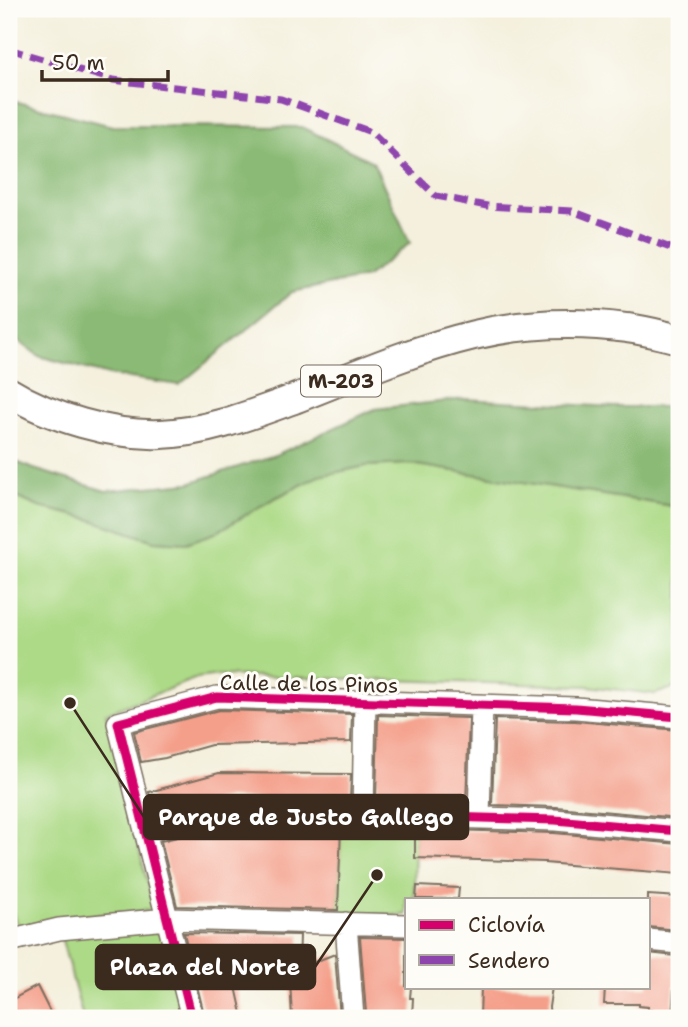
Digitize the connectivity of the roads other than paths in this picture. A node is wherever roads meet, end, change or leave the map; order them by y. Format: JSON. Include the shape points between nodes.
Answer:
{"nodes":[{"id":1,"x":679,"y":339,"type":"edge"},
{"id":2,"x":9,"y":392,"type":"edge"},
{"id":3,"x":365,"y":702,"type":"junction"},
{"id":4,"x":482,"y":706,"type":"junction"},
{"id":5,"x":679,"y":717,"type":"edge"},
{"id":6,"x":363,"y":814,"type":"junction"},
{"id":7,"x":479,"y":818,"type":"junction"},
{"id":8,"x":679,"y":831,"type":"edge"},
{"id":9,"x":145,"y":832,"type":"junction"},
{"id":10,"x":168,"y":919,"type":"junction"},
{"id":11,"x":346,"y":923,"type":"junction"},
{"id":12,"x":405,"y":925,"type":"edge"},
{"id":13,"x":650,"y":940,"type":"edge"},
{"id":14,"x":9,"y":941,"type":"edge"},
{"id":15,"x":679,"y":943,"type":"edge"},
{"id":16,"x":192,"y":1018,"type":"edge"},
{"id":17,"x":353,"y":1018,"type":"edge"}],
"edges":[{"from":1,"to":2,"type":"main road","number":"M-203","via":[[629,328],[573,324],[529,325],[474,335],[238,420],[159,434],[77,422]]},
{"from":3,"to":4,"type":"street","name":"Calle de los Pinos"},
{"from":3,"to":6,"type":"street"},
{"from":3,"to":9,"type":"street","name":"Calle de los Pinos","via":[[217,697],[118,723]]},
{"from":4,"to":5,"type":"street","name":"Calle de los Pinos"},
{"from":4,"to":7,"type":"street"},
{"from":6,"to":7,"type":"street"},
{"from":6,"to":9,"type":"street","via":[[229,811]]},
{"from":7,"to":8,"type":"street"},
{"from":9,"to":10,"type":"street","name":"Calle de los Pinos"},
{"from":10,"to":11,"type":"street"},
{"from":10,"to":14,"type":"street","via":[[59,929]]},
{"from":10,"to":16,"type":"street","name":"Calle de los Pinos"},
{"from":11,"to":12,"type":"street"},
{"from":11,"to":17,"type":"street"},
{"from":13,"to":15,"type":"street"}]}
